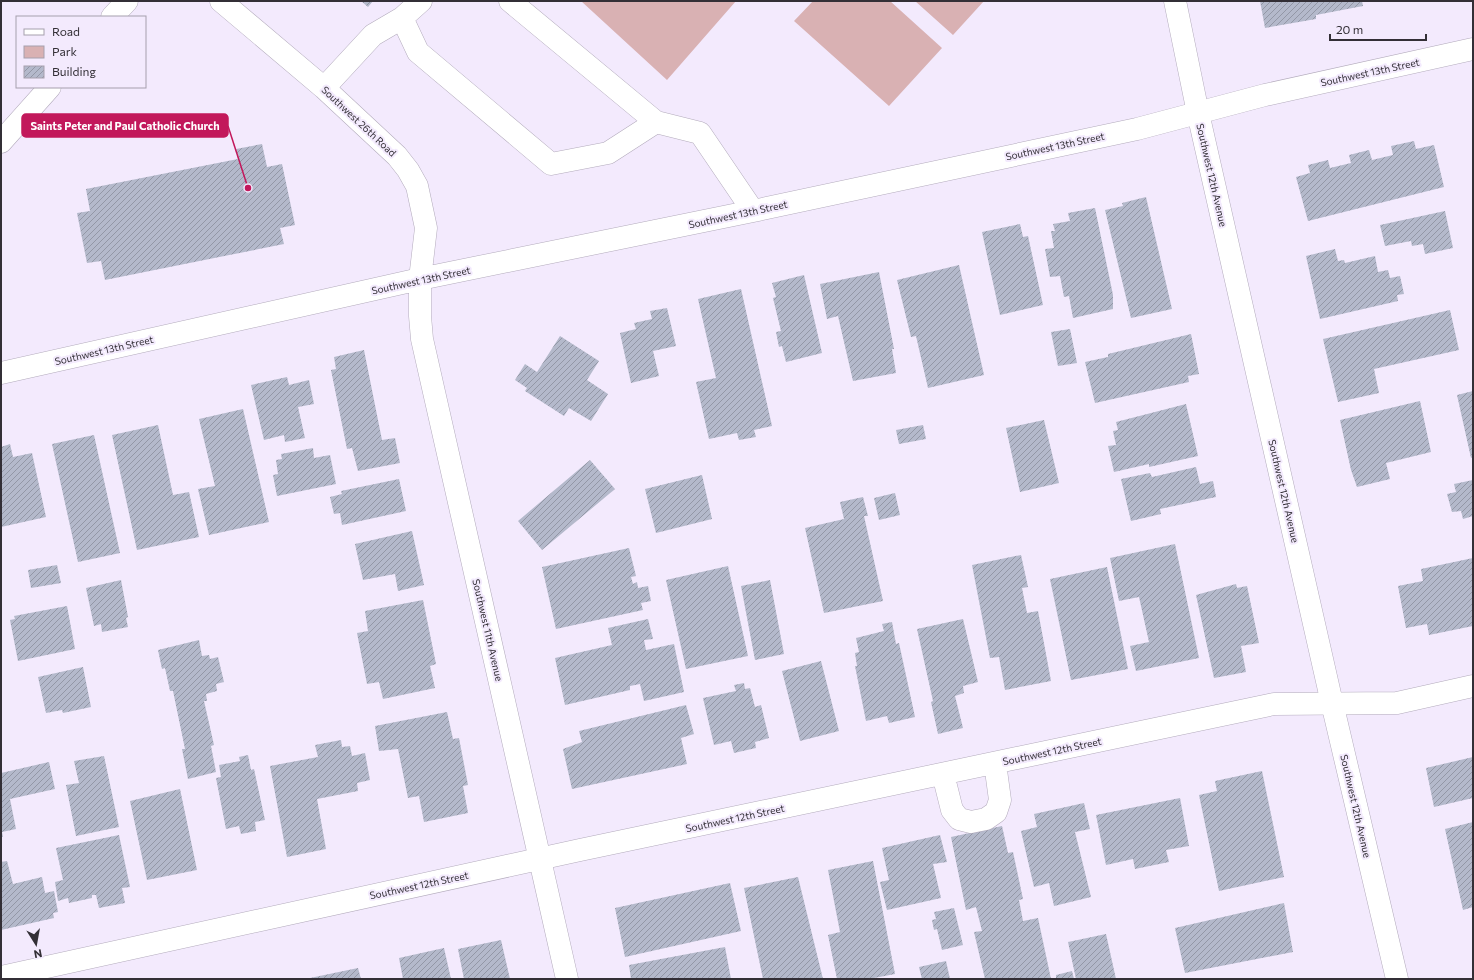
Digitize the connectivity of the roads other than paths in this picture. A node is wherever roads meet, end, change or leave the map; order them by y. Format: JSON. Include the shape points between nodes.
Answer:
{"nodes":[{"id":1,"x":127,"y":1,"type":"edge"},
{"id":2,"x":221,"y":1,"type":"edge"},
{"id":3,"x":421,"y":1,"type":"edge"},
{"id":4,"x":510,"y":1,"type":"edge"},
{"id":5,"x":1175,"y":1,"type":"edge"},
{"id":6,"x":113,"y":16,"type":"edge"},
{"id":7,"x":402,"y":18,"type":"junction"},
{"id":8,"x":1473,"y":49,"type":"edge"},
{"id":9,"x":49,"y":88,"type":"edge"},
{"id":10,"x":324,"y":88,"type":"junction"},
{"id":11,"x":1198,"y":113,"type":"junction"},
{"id":12,"x":656,"y":122,"type":"junction"},
{"id":13,"x":1,"y":142,"type":"edge"},
{"id":14,"x":753,"y":211,"type":"junction"},
{"id":15,"x":420,"y":280,"type":"junction"},
{"id":16,"x":1,"y":373,"type":"edge"},
{"id":17,"x":1473,"y":686,"type":"edge"},
{"id":18,"x":1332,"y":703,"type":"junction"},
{"id":19,"x":995,"y":763,"type":"junction"},
{"id":20,"x":943,"y":774,"type":"junction"},
{"id":21,"x":540,"y":859,"type":"junction"},
{"id":22,"x":1,"y":978,"type":"edge"},
{"id":23,"x":567,"y":979,"type":"edge"},
{"id":24,"x":1397,"y":979,"type":"edge"}],
"edges":[{"from":1,"to":6,"type":"street"},
{"from":2,"to":10,"type":"street","name":"Southwest 26th Road"},
{"from":3,"to":7,"type":"street"},
{"from":4,"to":12,"type":"street"},
{"from":5,"to":11,"type":"street","name":"Southwest 12th Avenue"},
{"from":7,"to":10,"type":"street","via":[[373,35]]},
{"from":7,"to":12,"type":"street","via":[[418,52],[551,164],[608,153]]},
{"from":8,"to":11,"type":"street","name":"Southwest 13th Street","via":[[1265,95]]},
{"from":9,"to":13,"type":"street"},
{"from":10,"to":15,"type":"street","name":"Southwest 26th Road","via":[[397,156],[408,170],[416,186],[426,228]]},
{"from":11,"to":14,"type":"street","name":"Southwest 13th Street","via":[[1137,129]]},
{"from":11,"to":18,"type":"street","name":"Southwest 12th Avenue"},
{"from":12,"to":14,"type":"street","via":[[700,133]]},
{"from":14,"to":15,"type":"street","name":"Southwest 13th Street"},
{"from":15,"to":16,"type":"street","name":"Southwest 13th Street"},
{"from":15,"to":21,"type":"street","name":"Southwest 11th Avenue","via":[[422,339]]},
{"from":17,"to":18,"type":"street","name":"Southwest 12th Street","via":[[1397,703]]},
{"from":18,"to":19,"type":"street","name":"Southwest 12th Street","via":[[1274,704]]},
{"from":18,"to":24,"type":"street","name":"Southwest 12th Avenue"},
{"from":19,"to":20,"type":"street","name":"Southwest 12th Street"},
{"from":19,"to":20,"type":"street","via":[[1000,800],[996,812],[986,819],[971,822],[959,819],[952,810]]},
{"from":20,"to":21,"type":"street","name":"Southwest 12th Street"},
{"from":21,"to":22,"type":"street","name":"Southwest 12th Street"},
{"from":21,"to":23,"type":"street","name":"Southwest 11th Avenue"}]}
